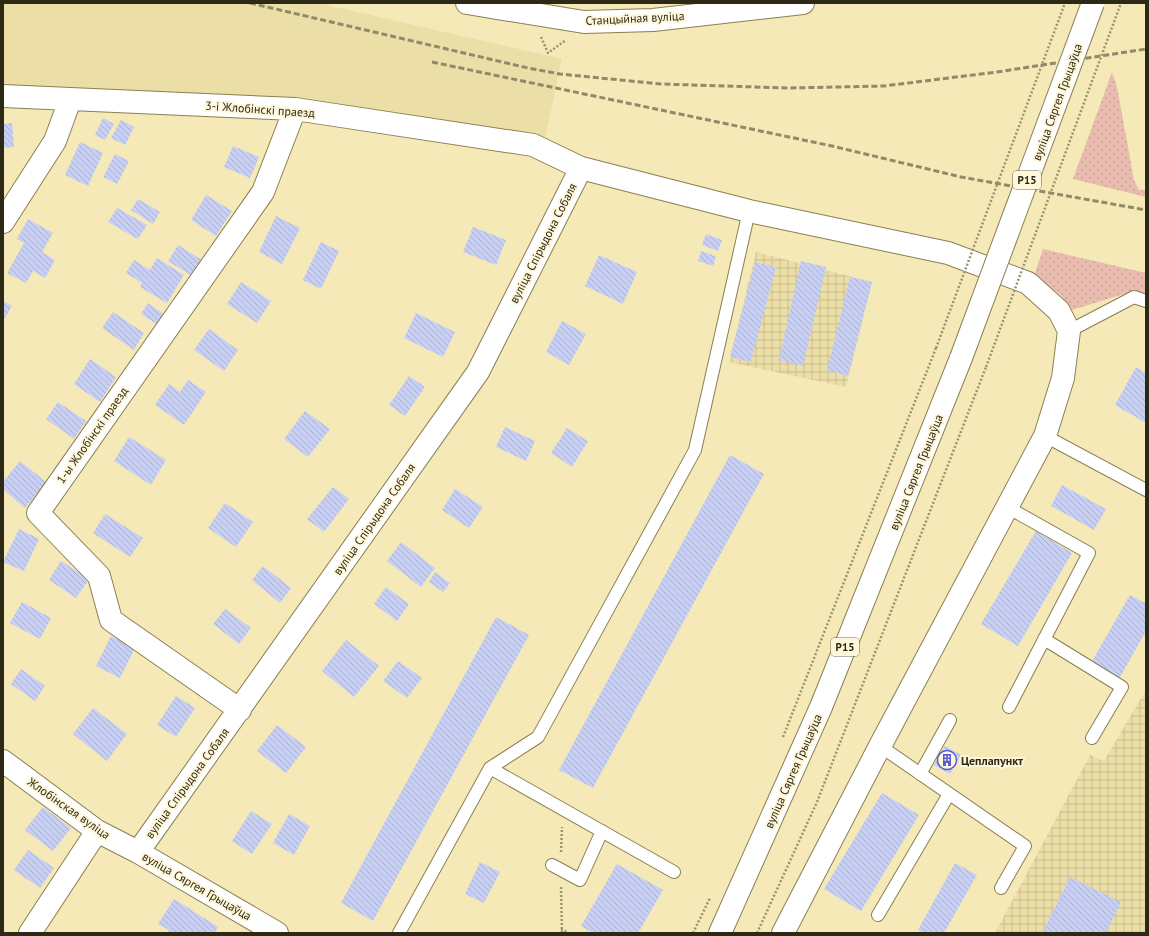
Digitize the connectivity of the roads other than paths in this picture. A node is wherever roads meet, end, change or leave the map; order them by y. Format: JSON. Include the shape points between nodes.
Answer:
{"nodes":[{"id":1,"x":466,"y":3,"type":"edge"},
{"id":2,"x":803,"y":3,"type":"edge"},
{"id":3,"x":1094,"y":3,"type":"edge"},
{"id":4,"x":656,"y":12,"type":"edge"},
{"id":5,"x":3,"y":96,"type":"edge"},
{"id":6,"x":70,"y":100,"type":"junction"},
{"id":7,"x":295,"y":110,"type":"junction"},
{"id":8,"x":582,"y":168,"type":"junction"},
{"id":9,"x":749,"y":211,"type":"junction"},
{"id":10,"x":3,"y":222,"type":"edge"},
{"id":11,"x":1146,"y":301,"type":"edge"},
{"id":12,"x":1069,"y":331,"type":"junction"},
{"id":13,"x":1045,"y":436,"type":"junction"},
{"id":14,"x":1146,"y":490,"type":"edge"},
{"id":15,"x":1007,"y":507,"type":"junction"},
{"id":16,"x":1044,"y":639,"type":"junction"},
{"id":17,"x":1009,"y":707,"type":"dead end"},
{"id":18,"x":240,"y":710,"type":"junction"},
{"id":19,"x":950,"y":720,"type":"dead end"},
{"id":20,"x":1092,"y":738,"type":"dead end"},
{"id":21,"x":880,"y":746,"type":"junction"},
{"id":22,"x":3,"y":761,"type":"edge"},
{"id":23,"x":490,"y":768,"type":"junction"},
{"id":24,"x":920,"y":774,"type":"junction"},
{"id":25,"x":949,"y":794,"type":"junction"},
{"id":26,"x":97,"y":831,"type":"junction"},
{"id":27,"x":602,"y":831,"type":"junction"},
{"id":28,"x":138,"y":852,"type":"junction"},
{"id":29,"x":552,"y":865,"type":"dead end"},
{"id":30,"x":674,"y":872,"type":"dead end"},
{"id":31,"x":1001,"y":888,"type":"dead end"},
{"id":32,"x":878,"y":915,"type":"dead end"},
{"id":33,"x":30,"y":933,"type":"edge"},
{"id":34,"x":277,"y":933,"type":"edge"},
{"id":35,"x":399,"y":933,"type":"edge"},
{"id":36,"x":720,"y":933,"type":"edge"},
{"id":37,"x":783,"y":933,"type":"edge"}],
"edges":[{"from":1,"to":4,"type":"street","name":"Станцыйная вуліца","via":[[584,22]]},
{"from":2,"to":4,"type":"street","name":"Станцыйная вуліца"},
{"from":3,"to":36,"type":"street","name":"вуліца Сяргея Грыцаўца","number":"Р15","bridge":true,"via":[[961,358],[821,707]]},
{"from":5,"to":6,"type":"street","name":"3-і Жлобінскі праезд"},
{"from":6,"to":7,"type":"street","name":"3-і Жлобінскі праезд"},
{"from":6,"to":10,"type":"street","via":[[55,141]]},
{"from":7,"to":8,"type":"street","name":"3-і Жлобінскі праезд","via":[[533,145]]},
{"from":7,"to":18,"type":"street","name":"1-ы Жлобінскі праезд","via":[[263,192],[38,513],[99,576],[111,620]]},
{"from":8,"to":9,"type":"street","name":"3-і Жлобінскі праезд"},
{"from":8,"to":18,"type":"street","name":"вуліца Спірыдона Собаля","via":[[478,372]]},
{"from":9,"to":12,"type":"street","name":"3-і Жлобінскі праезд","via":[[948,253],[1028,283],[1059,311]]},
{"from":9,"to":23,"type":"lane","via":[[695,450],[538,737]]},
{"from":11,"to":12,"type":"lane","via":[[1134,297]]},
{"from":12,"to":13,"type":"street","via":[[1063,378]]},
{"from":13,"to":14,"type":"lane"},
{"from":13,"to":15,"type":"street"},
{"from":15,"to":16,"type":"lane","via":[[1089,553]]},
{"from":15,"to":21,"type":"street"},
{"from":16,"to":17,"type":"lane"},
{"from":16,"to":20,"type":"lane","via":[[1122,687]]},
{"from":18,"to":28,"type":"street","name":"вуліца Спірыдона Собаля"},
{"from":19,"to":24,"type":"lane"},
{"from":21,"to":24,"type":"lane"},
{"from":21,"to":37,"type":"street"},
{"from":22,"to":26,"type":"street","name":"Жлобінская вуліца"},
{"from":23,"to":27,"type":"lane"},
{"from":23,"to":35,"type":"lane"},
{"from":24,"to":25,"type":"lane"},
{"from":25,"to":31,"type":"lane","via":[[1025,846]]},
{"from":25,"to":32,"type":"lane"},
{"from":26,"to":28,"type":"street","name":"Жлобінская вуліца"},
{"from":26,"to":33,"type":"street"},
{"from":27,"to":29,"type":"lane","via":[[580,880]]},
{"from":27,"to":30,"type":"lane"},
{"from":28,"to":34,"type":"street","name":"вуліца Сяргея Грыцаўца"}]}
